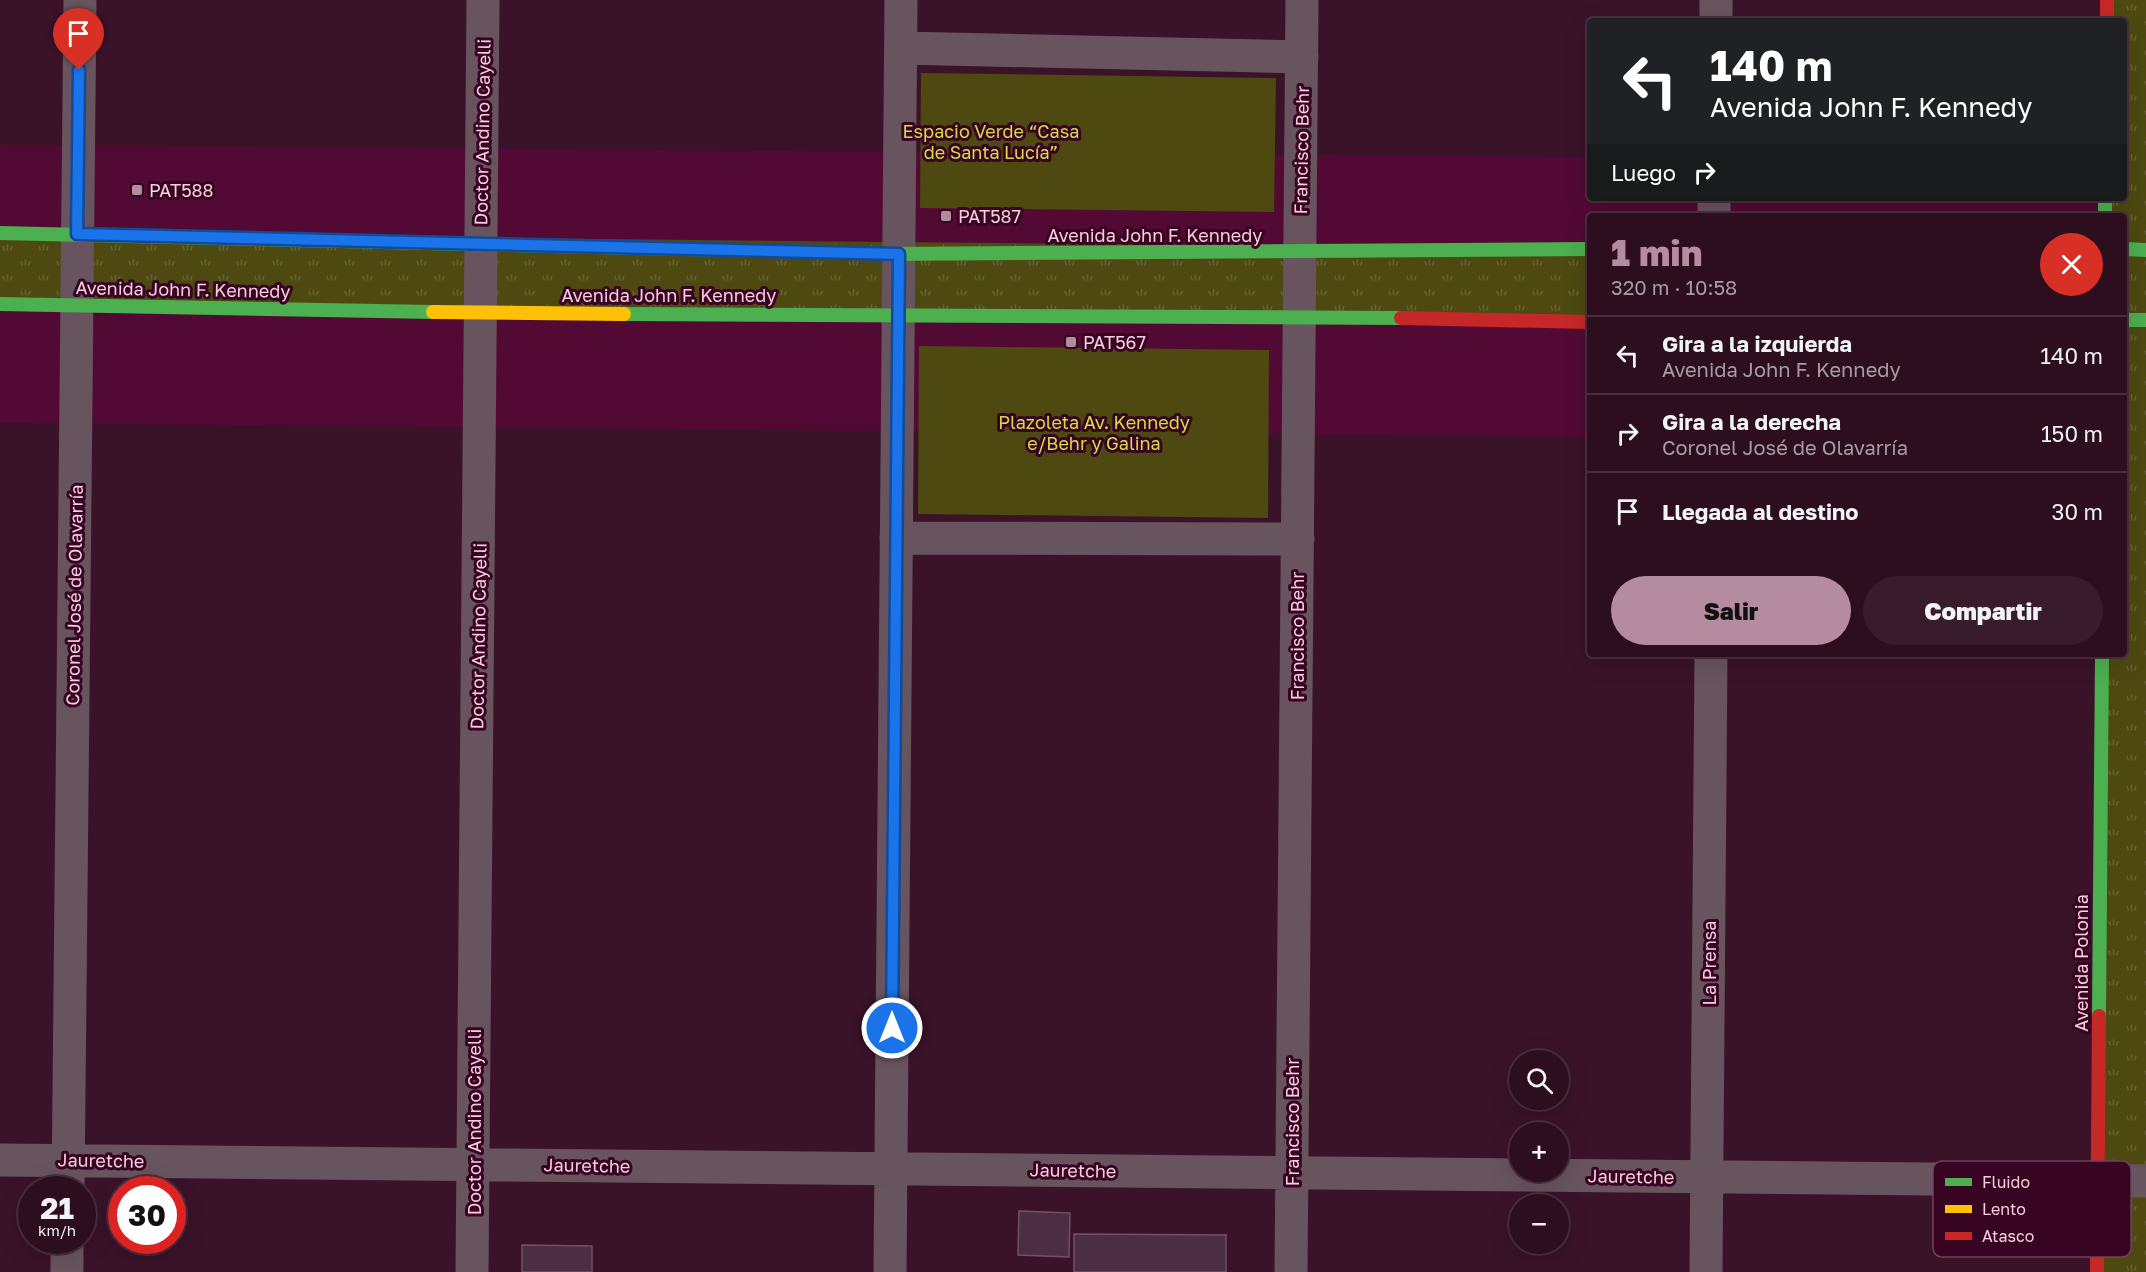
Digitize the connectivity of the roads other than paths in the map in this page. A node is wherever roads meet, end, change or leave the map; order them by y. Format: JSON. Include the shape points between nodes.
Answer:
{"nodes":[{"id":1,"x":80,"y":0,"type":"edge"},
{"id":2,"x":483,"y":0,"type":"edge"},
{"id":3,"x":901,"y":0,"type":"edge"},
{"id":4,"x":1302,"y":0,"type":"edge"},
{"id":5,"x":1716,"y":0,"type":"edge"},
{"id":6,"x":2107,"y":0,"type":"edge"},
{"id":7,"x":1716,"y":18,"type":"edge"},
{"id":8,"x":2107,"y":18,"type":"edge"},
{"id":9,"x":901,"y":48,"type":"junction"},
{"id":10,"x":1302,"y":57,"type":"junction"},
{"id":11,"x":0,"y":232,"type":"edge"},
{"id":12,"x":77,"y":234,"type":"junction"},
{"id":13,"x":481,"y":244,"type":"junction"},
{"id":14,"x":1587,"y":249,"type":"edge"},
{"id":15,"x":2127,"y":249,"type":"edge"},
{"id":16,"x":2146,"y":250,"type":"edge"},
{"id":17,"x":1300,"y":253,"type":"junction"},
{"id":18,"x":899,"y":254,"type":"junction"},
{"id":19,"x":0,"y":304,"type":"edge"},
{"id":20,"x":77,"y":304,"type":"junction"},
{"id":21,"x":481,"y":313,"type":"junction"},
{"id":22,"x":898,"y":314,"type":"junction"},
{"id":23,"x":1300,"y":316,"type":"junction"},
{"id":24,"x":2127,"y":320,"type":"edge"},
{"id":25,"x":2146,"y":320,"type":"edge"},
{"id":26,"x":1587,"y":322,"type":"edge"},
{"id":27,"x":896,"y":538,"type":"junction"},
{"id":28,"x":1298,"y":539,"type":"junction"},
{"id":29,"x":1711,"y":657,"type":"edge"},
{"id":30,"x":2102,"y":657,"type":"edge"},
{"id":31,"x":0,"y":1160,"type":"edge"},
{"id":32,"x":2098,"y":1161,"type":"edge"},
{"id":33,"x":473,"y":1164,"type":"junction"},
{"id":34,"x":891,"y":1168,"type":"junction"},
{"id":35,"x":1292,"y":1172,"type":"junction"},
{"id":36,"x":68,"y":1175,"type":"edge"},
{"id":37,"x":1707,"y":1177,"type":"junction"},
{"id":38,"x":1933,"y":1179,"type":"edge"},
{"id":39,"x":67,"y":1254,"type":"edge"},
{"id":40,"x":2097,"y":1257,"type":"edge"},
{"id":41,"x":67,"y":1272,"type":"edge"},
{"id":42,"x":472,"y":1272,"type":"edge"},
{"id":43,"x":890,"y":1272,"type":"edge"},
{"id":44,"x":1291,"y":1272,"type":"edge"},
{"id":45,"x":1706,"y":1272,"type":"edge"},
{"id":46,"x":2097,"y":1272,"type":"edge"}],
"edges":[{"from":1,"to":12,"type":"street","name":"Coronel José de Olavarría"},
{"from":2,"to":13,"type":"street","name":"Doctor Andino Cayelli"},
{"from":3,"to":9,"type":"street"},
{"from":4,"to":10,"type":"street","name":"Francisco Behr"},
{"from":5,"to":7,"type":"street"},
{"from":6,"to":8,"type":"main road"},
{"from":9,"to":10,"type":"street"},
{"from":9,"to":18,"type":"street"},
{"from":10,"to":17,"type":"street","name":"Francisco Behr"},
{"from":11,"to":12,"type":"main road","name":"Avenida John F. Kennedy"},
{"from":12,"to":13,"type":"main road","name":"Avenida John F. Kennedy"},
{"from":12,"to":20,"type":"street","name":"Coronel José de Olavarría"},
{"from":13,"to":18,"type":"main road","name":"Avenida John F. Kennedy"},
{"from":13,"to":21,"type":"street","name":"Doctor Andino Cayelli"},
{"from":14,"to":17,"type":"main road","name":"Avenida John F. Kennedy"},
{"from":15,"to":16,"type":"main road"},
{"from":17,"to":18,"type":"main road","name":"Avenida John F. Kennedy"},
{"from":17,"to":23,"type":"street","name":"Francisco Behr"},
{"from":18,"to":22,"type":"street"},
{"from":19,"to":20,"type":"main road","name":"Avenida John F. Kennedy"},
{"from":20,"to":21,"type":"main road","name":"Avenida John F. Kennedy"},
{"from":20,"to":36,"type":"street","name":"Coronel José de Olavarría"},
{"from":21,"to":22,"type":"main road","name":"Avenida John F. Kennedy"},
{"from":21,"to":33,"type":"street","name":"Doctor Andino Cayelli"},
{"from":22,"to":23,"type":"main road","name":"Avenida John F. Kennedy"},
{"from":22,"to":27,"type":"street"},
{"from":23,"to":26,"type":"main road","name":"Avenida John F. Kennedy"},
{"from":23,"to":28,"type":"street","name":"Francisco Behr"},
{"from":24,"to":25,"type":"main road"},
{"from":27,"to":28,"type":"street"},
{"from":27,"to":34,"type":"street"},
{"from":28,"to":35,"type":"street","name":"Francisco Behr"},
{"from":29,"to":37,"type":"street","name":"La Prensa"},
{"from":30,"to":32,"type":"main road","name":"Avenida Polonia"},
{"from":31,"to":36,"type":"street","name":"Jauretche"},
{"from":33,"to":34,"type":"street","name":"Jauretche"},
{"from":33,"to":36,"type":"street","name":"Jauretche"},
{"from":33,"to":42,"type":"street","name":"Doctor Andino Cayelli"},
{"from":34,"to":35,"type":"street","name":"Jauretche"},
{"from":34,"to":43,"type":"street"},
{"from":35,"to":37,"type":"street","name":"Jauretche"},
{"from":35,"to":44,"type":"street","name":"Francisco Behr"},
{"from":37,"to":38,"type":"street","name":"Jauretche"},
{"from":37,"to":45,"type":"street","name":"La Prensa"},
{"from":39,"to":41,"type":"street"},
{"from":40,"to":46,"type":"main road","name":"Avenida Polonia"}]}
